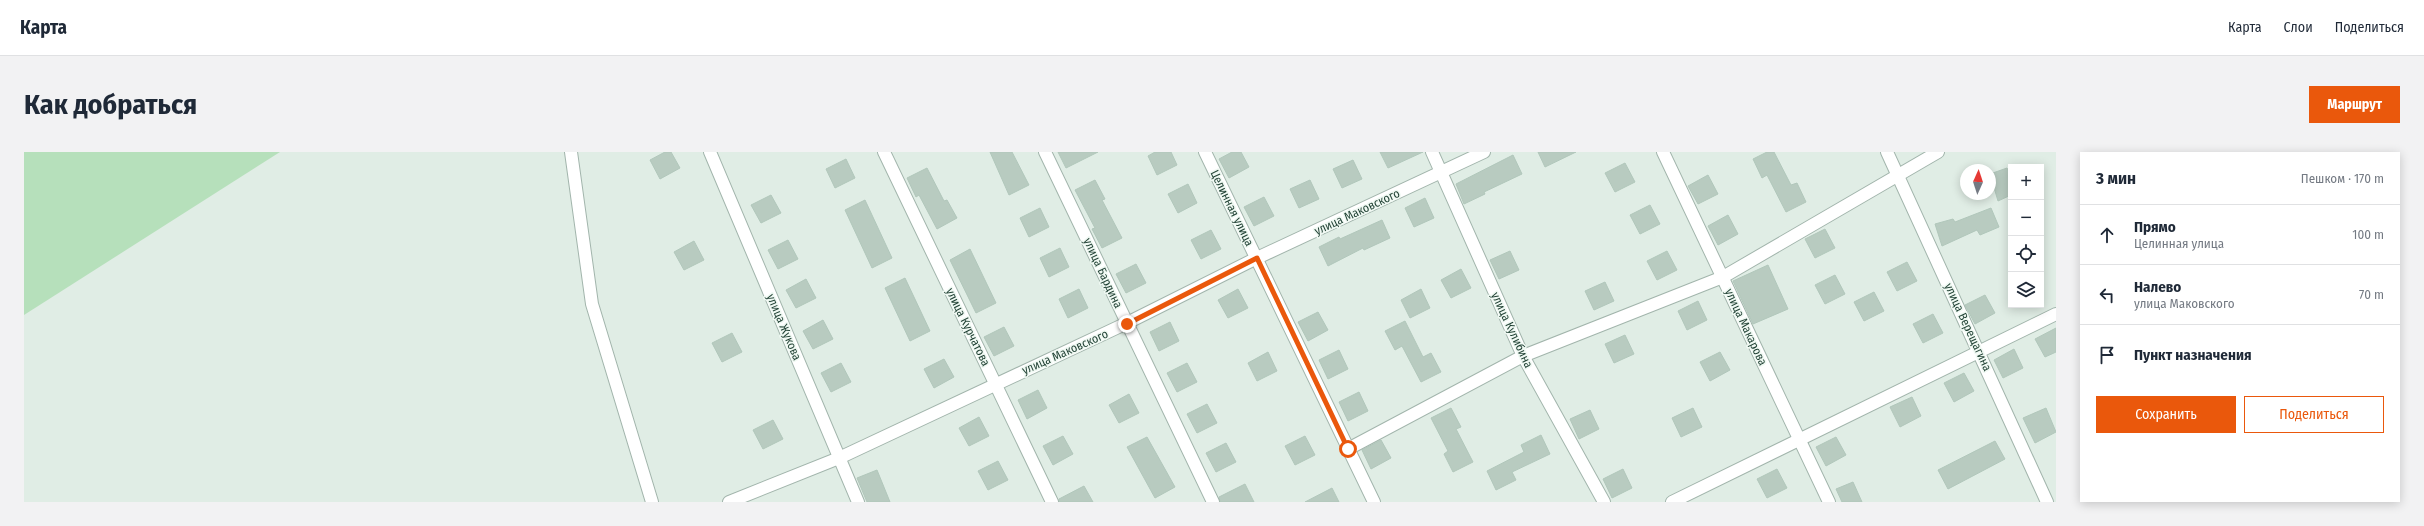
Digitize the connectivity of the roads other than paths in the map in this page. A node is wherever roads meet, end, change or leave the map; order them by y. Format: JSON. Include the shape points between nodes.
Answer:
{"nodes":[{"id":1,"x":571,"y":152,"type":"edge"},
{"id":2,"x":710,"y":152,"type":"edge"},
{"id":3,"x":884,"y":152,"type":"edge"},
{"id":4,"x":1045,"y":152,"type":"edge"},
{"id":5,"x":1205,"y":152,"type":"edge"},
{"id":6,"x":1432,"y":152,"type":"edge"},
{"id":7,"x":1484,"y":152,"type":"edge"},
{"id":8,"x":1663,"y":152,"type":"edge"},
{"id":9,"x":1887,"y":152,"type":"edge"},
{"id":10,"x":1938,"y":152,"type":"edge"},
{"id":11,"x":1442,"y":172,"type":"junction"},
{"id":12,"x":1898,"y":175,"type":"junction"},
{"id":13,"x":1257,"y":258,"type":"junction"},
{"id":14,"x":1723,"y":277,"type":"junction"},
{"id":15,"x":2056,"y":314,"type":"edge"},
{"id":16,"x":1127,"y":324,"type":"junction"},
{"id":17,"x":1980,"y":353,"type":"junction"},
{"id":18,"x":1523,"y":356,"type":"junction"},
{"id":19,"x":995,"y":383,"type":"junction"},
{"id":20,"x":1799,"y":441,"type":"junction"},
{"id":21,"x":1348,"y":449,"type":"junction"},
{"id":22,"x":839,"y":458,"type":"junction"},
{"id":23,"x":652,"y":502,"type":"edge"},
{"id":24,"x":729,"y":502,"type":"edge"},
{"id":25,"x":858,"y":502,"type":"edge"},
{"id":26,"x":1052,"y":502,"type":"edge"},
{"id":27,"x":1213,"y":502,"type":"edge"},
{"id":28,"x":1374,"y":502,"type":"edge"},
{"id":29,"x":1604,"y":502,"type":"edge"},
{"id":30,"x":1672,"y":502,"type":"edge"},
{"id":31,"x":1829,"y":502,"type":"edge"},
{"id":32,"x":2048,"y":502,"type":"edge"}],
"edges":[{"from":1,"to":23,"type":"street","via":[[592,304]]},
{"from":2,"to":22,"type":"street","name":"улица Жукова"},
{"from":3,"to":19,"type":"street","name":"улица Курчатова"},
{"from":4,"to":16,"type":"street","name":"улица Бардина"},
{"from":5,"to":13,"type":"street","name":"Целинная улица"},
{"from":6,"to":11,"type":"street","name":"улица Кулибина"},
{"from":7,"to":11,"type":"street","name":"улица Маковского"},
{"from":8,"to":14,"type":"street","name":"улица Макарова"},
{"from":9,"to":12,"type":"street","name":"улица Верещагина"},
{"from":10,"to":12,"type":"street"},
{"from":11,"to":13,"type":"street","name":"улица Маковского"},
{"from":11,"to":18,"type":"street","name":"улица Кулибина"},
{"from":12,"to":14,"type":"street"},
{"from":12,"to":17,"type":"street","name":"улица Верещагина"},
{"from":13,"to":16,"type":"street","name":"улица Маковского"},
{"from":13,"to":21,"type":"street","name":"Целинная улица"},
{"from":14,"to":18,"type":"street"},
{"from":14,"to":20,"type":"street","name":"улица Макарова"},
{"from":15,"to":17,"type":"street"},
{"from":16,"to":19,"type":"street","name":"улица Маковского"},
{"from":16,"to":27,"type":"street","name":"улица Бардина"},
{"from":17,"to":20,"type":"street"},
{"from":17,"to":32,"type":"street","name":"улица Верещагина"},
{"from":18,"to":21,"type":"street"},
{"from":18,"to":29,"type":"street","name":"улица Кулибина"},
{"from":19,"to":22,"type":"street","name":"улица Маковского"},
{"from":19,"to":26,"type":"street","name":"улица Курчатова"},
{"from":20,"to":30,"type":"street"},
{"from":20,"to":31,"type":"street","name":"улица Макарова"},
{"from":21,"to":28,"type":"street","name":"Целинная улица"},
{"from":22,"to":24,"type":"street","name":"улица Маковского"},
{"from":22,"to":25,"type":"street","name":"улица Жукова"}]}
